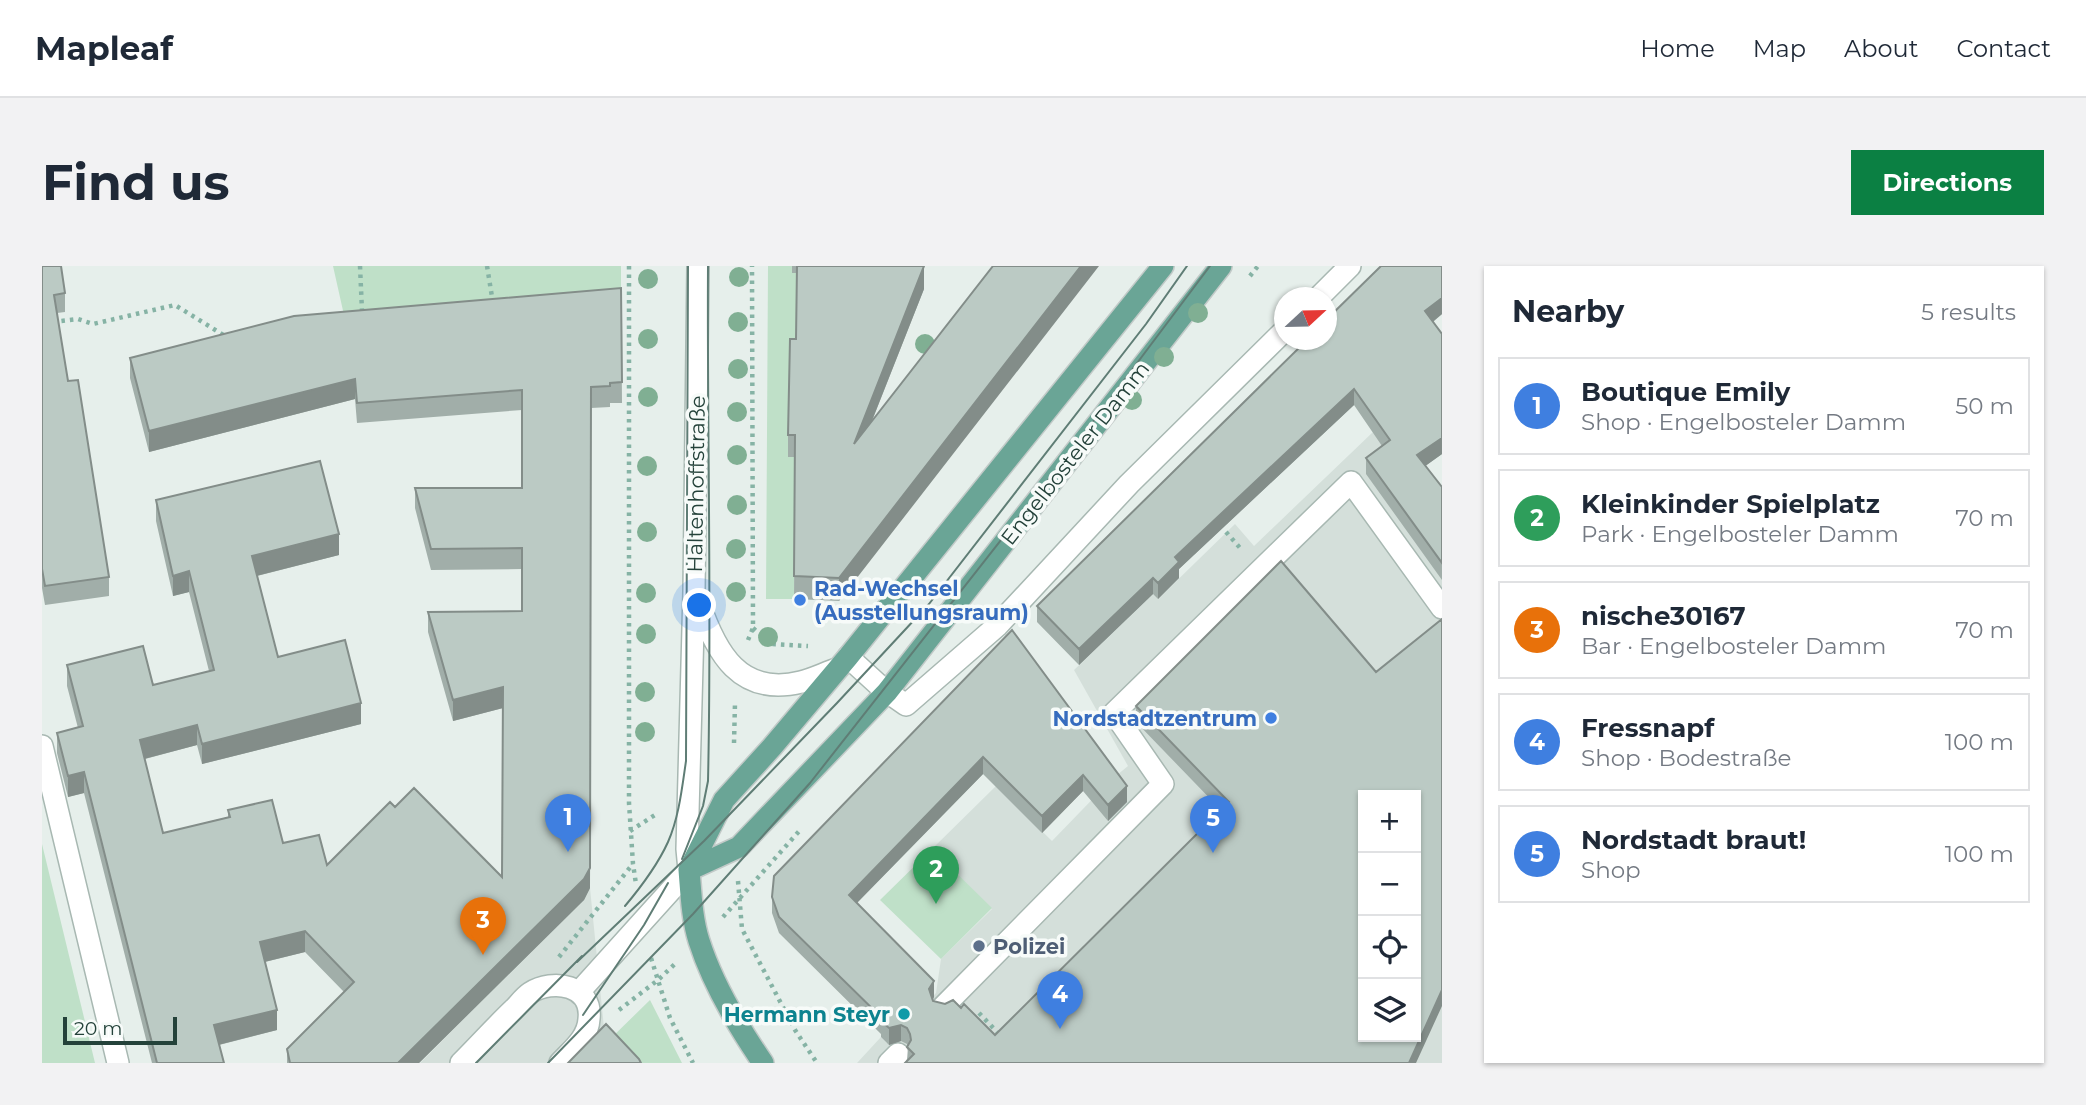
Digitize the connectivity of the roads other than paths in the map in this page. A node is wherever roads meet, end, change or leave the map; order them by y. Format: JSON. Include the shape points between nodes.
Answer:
{"nodes":[{"id":1,"x":698,"y":266,"type":"edge"},
{"id":2,"x":1163,"y":266,"type":"edge"},
{"id":3,"x":1221,"y":266,"type":"edge"},
{"id":4,"x":1350,"y":266,"type":"edge"},
{"id":5,"x":1329,"y":287,"type":"edge"},
{"id":6,"x":1274,"y":341,"type":"edge"},
{"id":7,"x":694,"y":591,"type":"junction"},
{"id":8,"x":1442,"y":608,"type":"edge"},
{"id":9,"x":843,"y":663,"type":"junction"},
{"id":10,"x":887,"y":692,"type":"junction"},
{"id":11,"x":42,"y":746,"type":"edge"},
{"id":12,"x":689,"y":870,"type":"junction"},
{"id":13,"x":579,"y":992,"type":"junction"},
{"id":14,"x":942,"y":1008,"type":"edge"},
{"id":15,"x":118,"y":1063,"type":"edge"},
{"id":16,"x":461,"y":1063,"type":"edge"},
{"id":17,"x":560,"y":1063,"type":"edge"},
{"id":18,"x":763,"y":1063,"type":"edge"}],
"edges":[{"from":1,"to":7,"type":"street","name":"Haltenhoffstraße"},
{"from":2,"to":9,"type":"main road","name":"Engelbosteler Damm"},
{"from":3,"to":10,"type":"main road","name":"Engelbosteler Damm"},
{"from":4,"to":5,"type":"street"},
{"from":6,"to":10,"type":"street","via":[[1129,484],[996,626],[906,705]]},
{"from":7,"to":9,"type":"street","via":[[717,647],[736,670],[756,682],[801,682]]},
{"from":7,"to":12,"type":"street","name":"Haltenhoffstraße"},
{"from":8,"to":14,"type":"street","via":[[1351,482],[1114,713],[1163,784]]},
{"from":9,"to":10,"type":"street"},
{"from":9,"to":12,"type":"main road","name":"Engelbosteler Damm","via":[[724,800]]},
{"from":10,"to":12,"type":"main road","name":"Engelbosteler Damm","via":[[739,847]]},
{"from":11,"to":15,"type":"street"},
{"from":12,"to":13,"type":"street","name":"Engelbosteler Damm"},
{"from":12,"to":18,"type":"main road","via":[[699,940],[720,992]]},
{"from":13,"to":16,"type":"street","via":[[556,985],[531,993]]},
{"from":13,"to":17,"type":"street","via":[[590,1018],[583,1038]]}]}
